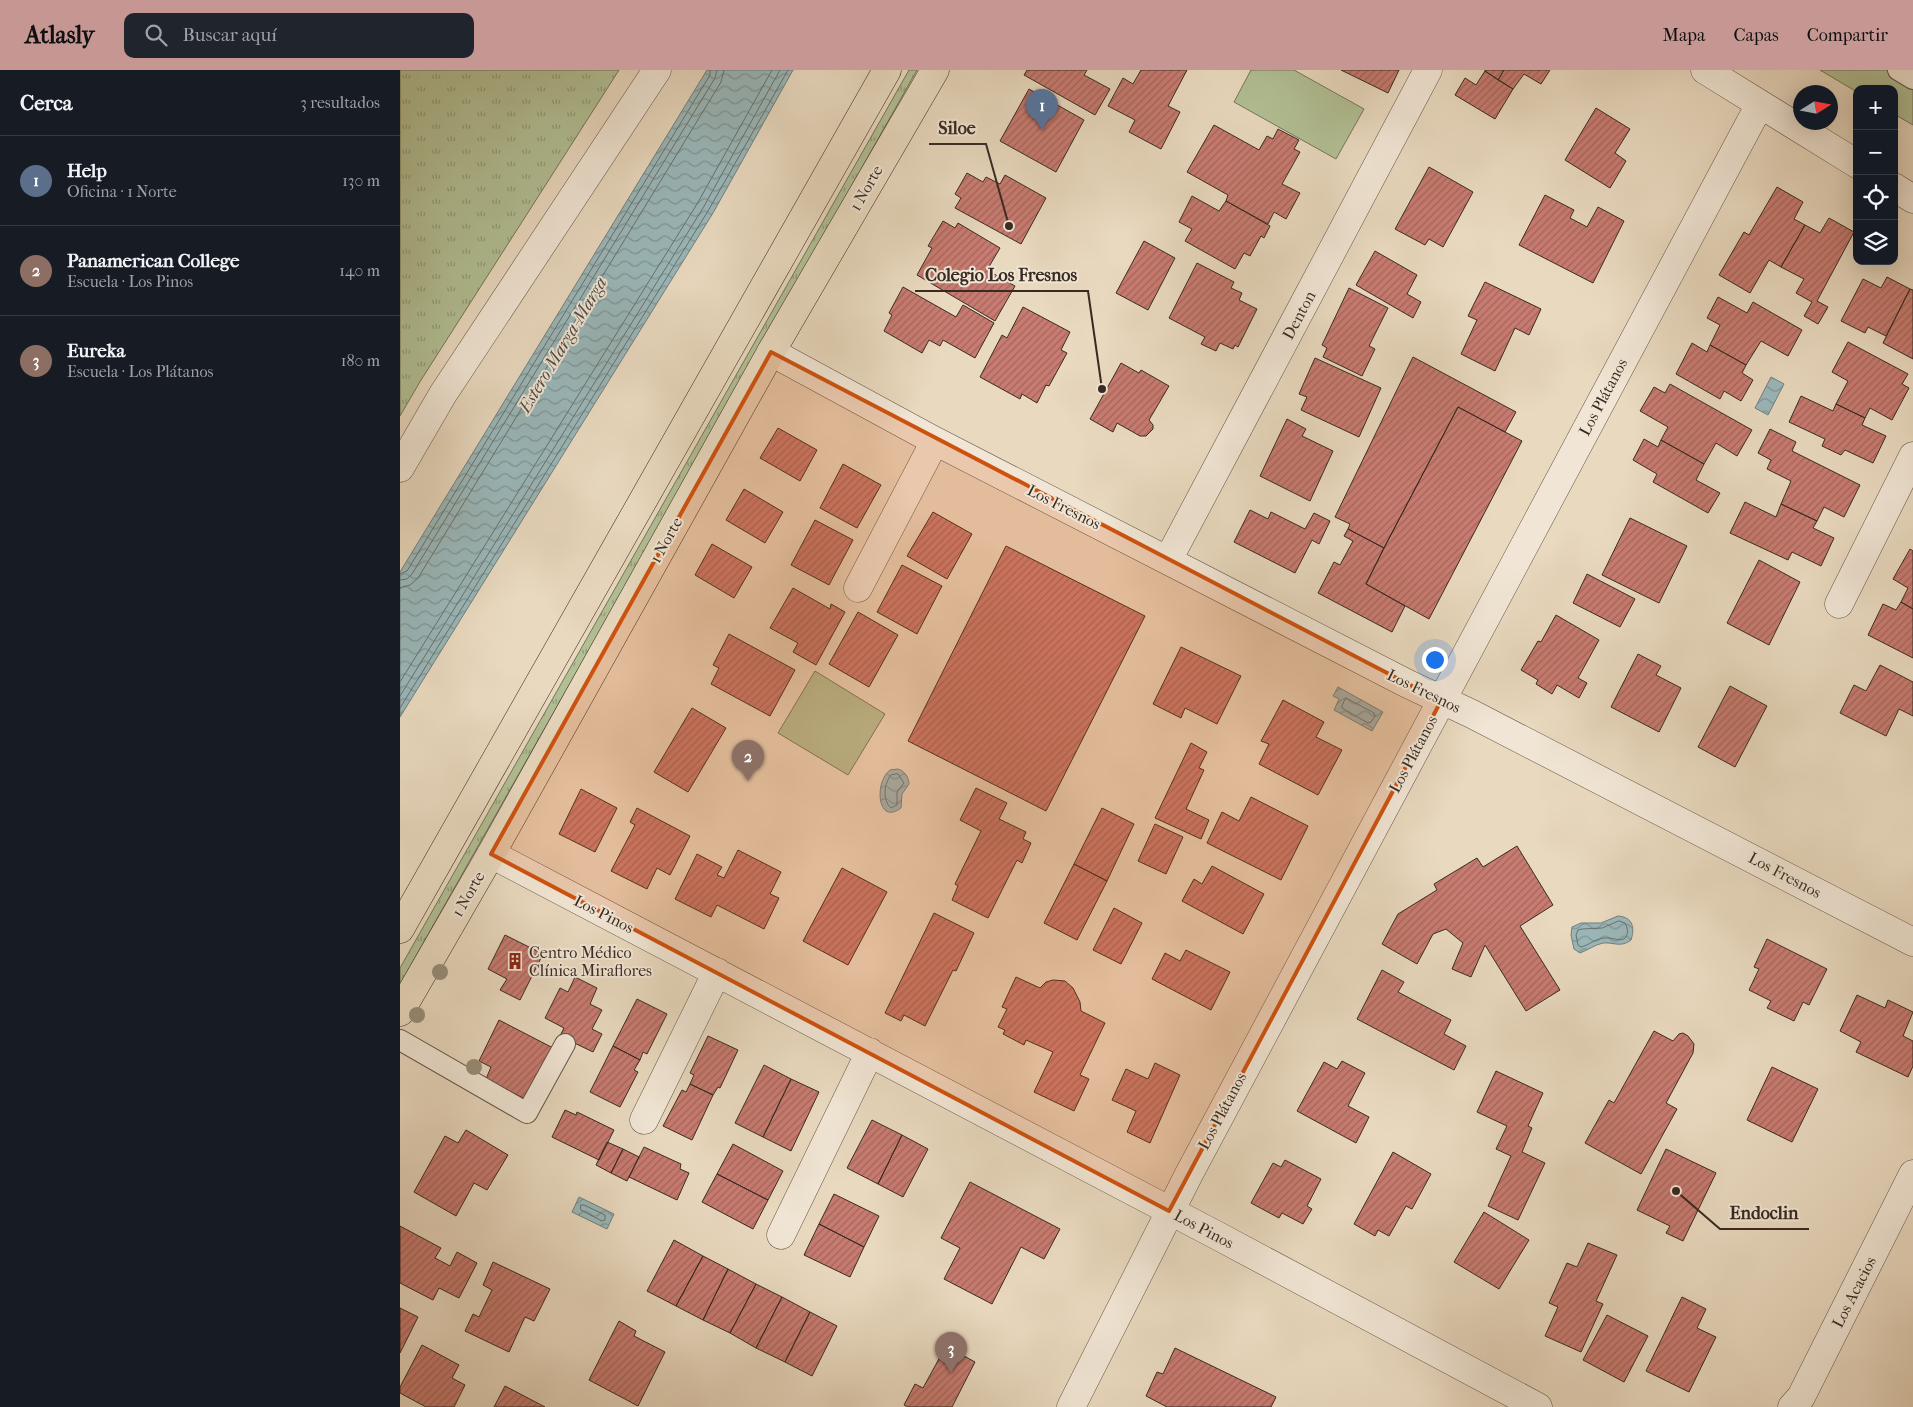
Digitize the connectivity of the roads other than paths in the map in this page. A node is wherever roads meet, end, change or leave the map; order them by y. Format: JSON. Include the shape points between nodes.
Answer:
{"nodes":[{"id":1,"x":657,"y":70,"type":"edge"},
{"id":2,"x":887,"y":70,"type":"edge"},
{"id":3,"x":935,"y":70,"type":"edge"},
{"id":4,"x":1428,"y":70,"type":"edge"},
{"id":5,"x":1706,"y":70,"type":"edge"},
{"id":6,"x":1898,"y":70,"type":"edge"},
{"id":7,"x":1913,"y":79,"type":"edge"},
{"id":8,"x":1760,"y":104,"type":"junction"},
{"id":9,"x":1853,"y":162,"type":"edge"},
{"id":10,"x":1898,"y":190,"type":"edge"},
{"id":11,"x":1913,"y":199,"type":"edge"},
{"id":12,"x":771,"y":352,"type":"junction"},
{"id":13,"x":935,"y":441,"type":"junction"},
{"id":14,"x":1913,"y":456,"type":"edge"},
{"id":15,"x":400,"y":468,"type":"edge"},
{"id":16,"x":1168,"y":560,"type":"junction"},
{"id":17,"x":858,"y":588,"type":"dead end"},
{"id":18,"x":1839,"y":604,"type":"dead end"},
{"id":19,"x":1441,"y":700,"type":"junction"},
{"id":20,"x":491,"y":854,"type":"junction"},
{"id":21,"x":400,"y":929,"type":"edge"},
{"id":22,"x":1913,"y":942,"type":"edge"},
{"id":23,"x":717,"y":972,"type":"junction"},
{"id":24,"x":400,"y":1012,"type":"edge"},
{"id":25,"x":400,"y":1040,"type":"edge"},
{"id":26,"x":565,"y":1044,"type":"dead end"},
{"id":27,"x":870,"y":1052,"type":"junction"},
{"id":28,"x":644,"y":1120,"type":"dead end"},
{"id":29,"x":1913,"y":1174,"type":"edge"},
{"id":30,"x":1169,"y":1211,"type":"junction"},
{"id":31,"x":782,"y":1235,"type":"dead end"},
{"id":32,"x":1071,"y":1407,"type":"edge"},
{"id":33,"x":1538,"y":1407,"type":"edge"},
{"id":34,"x":1792,"y":1407,"type":"edge"}],
"edges":[{"from":1,"to":15,"type":"street","via":[[443,394]]},
{"from":2,"to":21,"type":"main road"},
{"from":3,"to":12,"type":"main road","name":"1 Norte"},
{"from":4,"to":16,"type":"street","name":"Denton"},
{"from":5,"to":8,"type":"street"},
{"from":6,"to":7,"type":"lane"},
{"from":8,"to":9,"type":"street"},
{"from":8,"to":19,"type":"street","name":"Los Plátanos"},
{"from":10,"to":11,"type":"street"},
{"from":12,"to":13,"type":"street","name":"Los Fresnos"},
{"from":12,"to":20,"type":"main road","name":"1 Norte"},
{"from":13,"to":16,"type":"street","name":"Los Fresnos"},
{"from":13,"to":17,"type":"street"},
{"from":14,"to":18,"type":"street"},
{"from":16,"to":19,"type":"street","name":"Los Fresnos"},
{"from":19,"to":22,"type":"street","name":"Los Fresnos"},
{"from":19,"to":30,"type":"street","name":"Los Plátanos"},
{"from":20,"to":23,"type":"street","name":"Los Pinos"},
{"from":20,"to":24,"type":"main road","name":"1 Norte"},
{"from":23,"to":27,"type":"street","name":"Los Pinos"},
{"from":23,"to":28,"type":"street"},
{"from":25,"to":26,"type":"lane","via":[[527,1113]]},
{"from":27,"to":30,"type":"street","name":"Los Pinos"},
{"from":27,"to":31,"type":"street"},
{"from":29,"to":34,"type":"street","name":"Los Acacios","via":[[1801,1397]]},
{"from":30,"to":32,"type":"street","name":"Los Plátanos"},
{"from":30,"to":33,"type":"street","name":"Los Pinos"}]}
